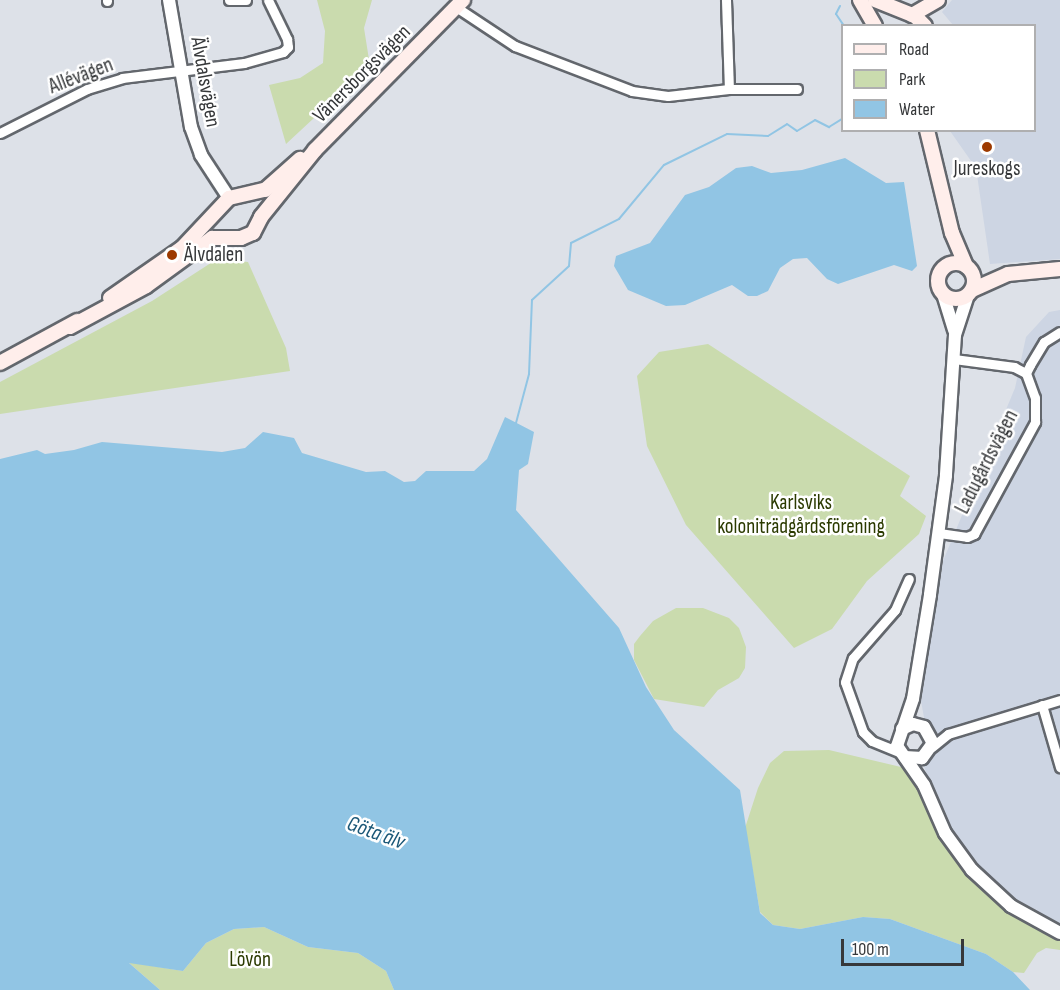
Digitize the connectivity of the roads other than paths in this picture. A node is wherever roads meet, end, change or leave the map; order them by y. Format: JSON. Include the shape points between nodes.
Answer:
{"nodes":[{"id":1,"x":169,"y":0,"type":"edge"},
{"id":2,"x":229,"y":0,"type":"edge"},
{"id":3,"x":246,"y":0,"type":"edge"},
{"id":4,"x":268,"y":0,"type":"edge"},
{"id":5,"x":726,"y":0,"type":"edge"},
{"id":6,"x":860,"y":0,"type":"edge"},
{"id":7,"x":875,"y":0,"type":"edge"},
{"id":8,"x":939,"y":0,"type":"edge"},
{"id":9,"x":459,"y":4,"type":"edge"},
{"id":10,"x":906,"y":14,"type":"junction"},
{"id":11,"x":873,"y":24,"type":"edge"},
{"id":12,"x":882,"y":24,"type":"edge"},
{"id":13,"x":922,"y":24,"type":"edge"},
{"id":14,"x":931,"y":24,"type":"edge"},
{"id":15,"x":181,"y":72,"type":"junction"},
{"id":16,"x":729,"y":89,"type":"junction"},
{"id":17,"x":797,"y":89,"type":"dead end"},
{"id":18,"x":927,"y":132,"type":"edge"},
{"id":19,"x":0,"y":133,"type":"edge"},
{"id":20,"x":315,"y":150,"type":"junction"},
{"id":21,"x":246,"y":196,"type":"junction"},
{"id":22,"x":229,"y":198,"type":"junction"},
{"id":23,"x":219,"y":211,"type":"junction"},
{"id":24,"x":261,"y":217,"type":"junction"},
{"id":25,"x":952,"y":233,"type":"junction"},
{"id":26,"x":233,"y":237,"type":"junction"},
{"id":27,"x":945,"y":267,"type":"junction"},
{"id":28,"x":967,"y":267,"type":"junction"},
{"id":29,"x":1060,"y":268,"type":"edge"},
{"id":30,"x":1008,"y":274,"type":"junction"},
{"id":31,"x":970,"y":292,"type":"junction"},
{"id":32,"x":943,"y":294,"type":"junction"},
{"id":33,"x":70,"y":327,"type":"junction"},
{"id":34,"x":1060,"y":332,"type":"edge"},
{"id":35,"x":955,"y":335,"type":"junction"},
{"id":36,"x":954,"y":359,"type":"junction"},
{"id":37,"x":0,"y":363,"type":"edge"},
{"id":38,"x":1026,"y":373,"type":"junction"},
{"id":39,"x":939,"y":533,"type":"junction"},
{"id":40,"x":909,"y":579,"type":"dead end"},
{"id":41,"x":913,"y":699,"type":"junction"},
{"id":42,"x":1060,"y":700,"type":"edge"},
{"id":43,"x":1042,"y":705,"type":"junction"},
{"id":44,"x":927,"y":729,"type":"junction"},
{"id":45,"x":900,"y":732,"type":"junction"},
{"id":46,"x":948,"y":734,"type":"junction"},
{"id":47,"x":887,"y":744,"type":"junction"},
{"id":48,"x":928,"y":752,"type":"junction"},
{"id":49,"x":902,"y":755,"type":"junction"},
{"id":50,"x":1060,"y":767,"type":"edge"},
{"id":51,"x":924,"y":785,"type":"junction"},
{"id":52,"x":1060,"y":933,"type":"edge"}],
"edges":[{"from":1,"to":15,"type":"street","name":"Älvdalsvägen"},
{"from":2,"to":3,"type":"street"},
{"from":4,"to":15,"type":"street","name":"Allévägen","via":[[287,39],[288,47],[283,52],[244,63]]},
{"from":5,"to":16,"type":"street"},
{"from":6,"to":11,"type":"main road"},
{"from":7,"to":10,"type":"main road"},
{"from":8,"to":10,"type":"main road"},
{"from":8,"to":14,"type":"main road"},
{"from":9,"to":16,"type":"street","via":[[515,46],[632,91],[668,96]]},
{"from":9,"to":20,"type":"main road","name":"Vänersborgsvägen"},
{"from":10,"to":12,"type":"main road","via":[[890,16]]},
{"from":10,"to":13,"type":"main road"},
{"from":15,"to":19,"type":"street","name":"Allévägen","via":[[123,78],[87,89]]},
{"from":15,"to":22,"type":"street","name":"Älvdalsvägen","via":[[196,144]]},
{"from":16,"to":17,"type":"street"},
{"from":18,"to":25,"type":"main road","name":"Ladugårdsvägen"},
{"from":20,"to":21,"type":"main road","name":"Vänersborgsvägen","via":[[265,190]]},
{"from":20,"to":24,"type":"main road","name":"Vänersborgsvägen"},
{"from":21,"to":22,"type":"main road","name":"Vänersborgsvägen"},
{"from":21,"to":24,"type":"main road","via":[[258,205]]},
{"from":22,"to":23,"type":"main road","name":"Vänersborgsvägen"},
{"from":23,"to":26,"type":"main road","via":[[221,227]]},
{"from":23,"to":33,"type":"main road","name":"Vänersborgsvägen","via":[[182,248]]},
{"from":24,"to":26,"type":"main road","name":"Vänersborgsvägen","via":[[253,233]]},
{"from":25,"to":27,"type":"main road","name":"Ladugårdsvägen"},
{"from":25,"to":28,"type":"main road","name":"Ladugårdsvägen"},
{"from":26,"to":33,"type":"main road","name":"Vänersborgsvägen","via":[[212,238],[146,286]]},
{"from":27,"to":28,"type":"main road"},
{"from":27,"to":32,"type":"main road","name":"Ladugårdsvägen","via":[[939,282]]},
{"from":28,"to":30,"type":"main road"},
{"from":28,"to":31,"type":"main road","name":"Ladugårdsvägen","via":[[974,280]]},
{"from":29,"to":30,"type":"main road"},
{"from":30,"to":31,"type":"main road"},
{"from":31,"to":32,"type":"main road","via":[[956,299]]},
{"from":31,"to":35,"type":"street","name":"Ladugårdsvägen"},
{"from":32,"to":35,"type":"street","name":"Ladugårdsvägen"},
{"from":33,"to":37,"type":"main road","name":"Vänersborgsvägen"},
{"from":34,"to":38,"type":"street","via":[[1044,342]]},
{"from":35,"to":36,"type":"street","name":"Ladugårdsvägen"},
{"from":36,"to":38,"type":"street","via":[[1014,367]]},
{"from":36,"to":39,"type":"street","name":"Ladugårdsvägen"},
{"from":38,"to":39,"type":"street","name":"Ladugårdsvägen","via":[[1035,398],[1035,422],[974,534]]},
{"from":39,"to":41,"type":"street","name":"Ladugårdsvägen"},
{"from":40,"to":47,"type":"street","via":[[894,610],[853,657],[845,682],[863,732],[872,741]]},
{"from":41,"to":44,"type":"street"},
{"from":41,"to":45,"type":"street","name":"Ladugårdsvägen"},
{"from":42,"to":43,"type":"street"},
{"from":43,"to":46,"type":"street"},
{"from":43,"to":50,"type":"street"},
{"from":44,"to":45,"type":"street","via":[[913,724]]},
{"from":44,"to":46,"type":"street"},
{"from":44,"to":48,"type":"street"},
{"from":45,"to":47,"type":"street"},
{"from":45,"to":49,"type":"street"},
{"from":46,"to":48,"type":"street"},
{"from":47,"to":49,"type":"street"},
{"from":48,"to":49,"type":"street","via":[[915,760]]},
{"from":48,"to":51,"type":"street"},
{"from":49,"to":51,"type":"street"},
{"from":51,"to":52,"type":"street","via":[[954,847],[984,884],[1025,916]]}]}
